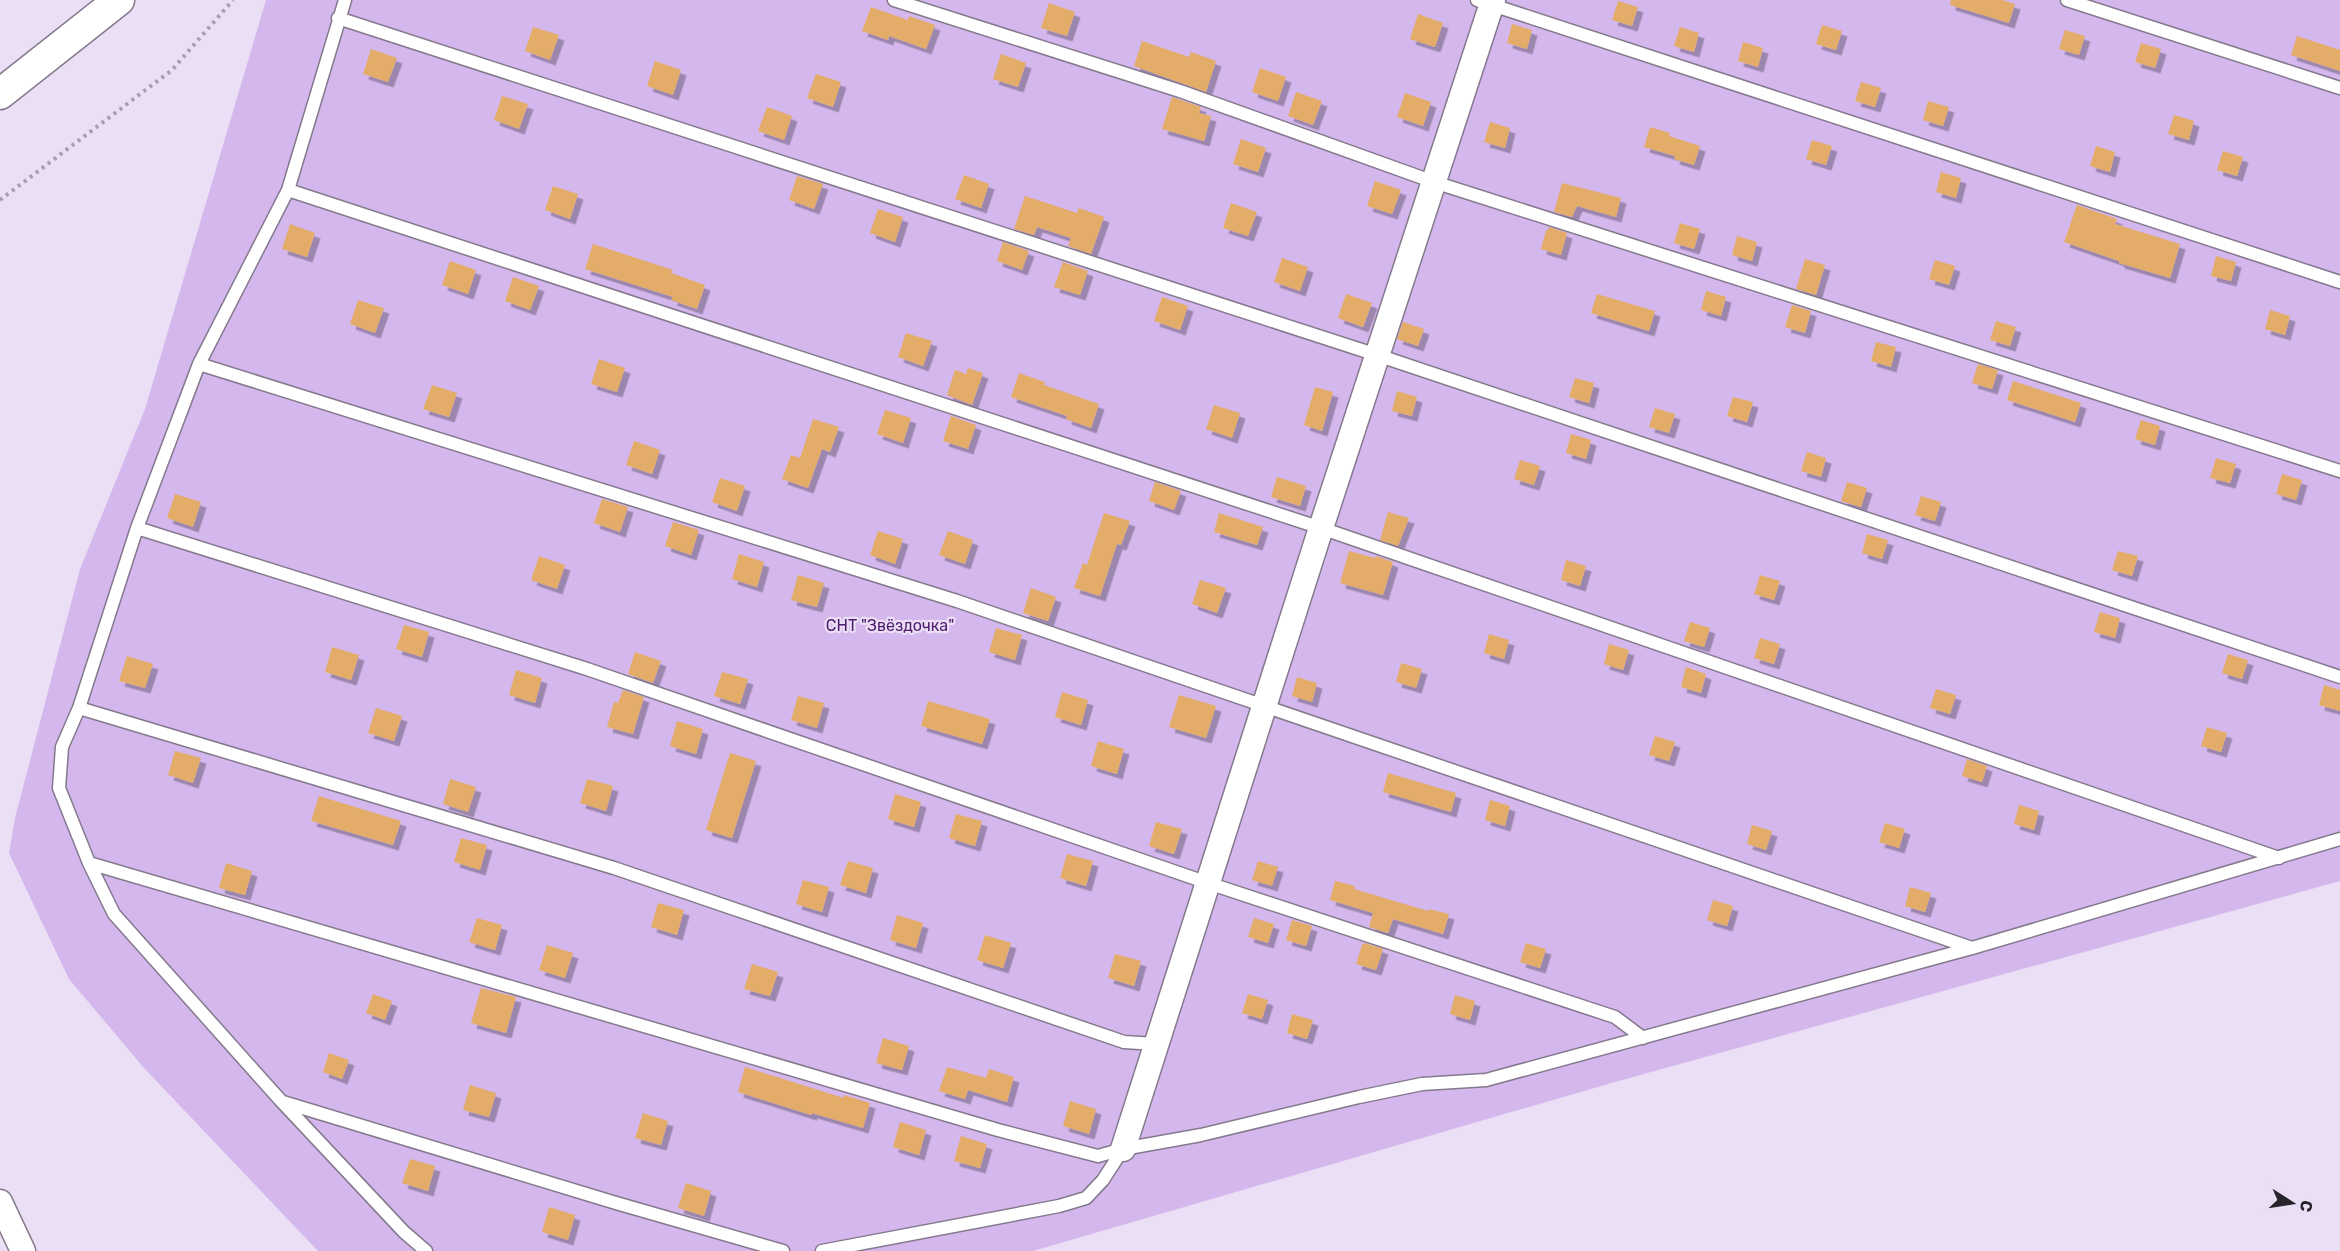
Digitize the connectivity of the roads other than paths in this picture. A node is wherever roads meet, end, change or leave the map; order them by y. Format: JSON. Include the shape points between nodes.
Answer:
{"nodes":[{"id":1,"x":119,"y":0,"type":"edge"},
{"id":2,"x":345,"y":0,"type":"edge"},
{"id":3,"x":894,"y":0,"type":"edge"},
{"id":4,"x":2067,"y":0,"type":"edge"},
{"id":5,"x":1487,"y":2,"type":"edge"},
{"id":6,"x":338,"y":18,"type":"junction"},
{"id":7,"x":2340,"y":88,"type":"edge"},
{"id":8,"x":0,"y":94,"type":"edge"},
{"id":9,"x":1434,"y":182,"type":"junction"},
{"id":10,"x":288,"y":190,"type":"junction"},
{"id":11,"x":2340,"y":282,"type":"edge"},
{"id":12,"x":1377,"y":355,"type":"junction"},
{"id":13,"x":199,"y":364,"type":"junction"},
{"id":14,"x":2340,"y":471,"type":"edge"},
{"id":15,"x":136,"y":528,"type":"junction"},
{"id":16,"x":1321,"y":528,"type":"junction"},
{"id":17,"x":2340,"y":677,"type":"edge"},
{"id":18,"x":1264,"y":706,"type":"junction"},
{"id":19,"x":79,"y":708,"type":"junction"},
{"id":20,"x":2340,"y":839,"type":"edge"},
{"id":21,"x":2279,"y":858,"type":"junction"},
{"id":22,"x":90,"y":863,"type":"junction"},
{"id":23,"x":1208,"y":884,"type":"junction"},
{"id":24,"x":1972,"y":948,"type":"junction"},
{"id":25,"x":1643,"y":1038,"type":"junction"},
{"id":26,"x":1156,"y":1044,"type":"junction"},
{"id":27,"x":282,"y":1102,"type":"junction"},
{"id":28,"x":1123,"y":1149,"type":"junction"},
{"id":29,"x":0,"y":1202,"type":"edge"},
{"id":30,"x":23,"y":1251,"type":"edge"},
{"id":31,"x":426,"y":1251,"type":"edge"},
{"id":32,"x":783,"y":1251,"type":"edge"},
{"id":33,"x":822,"y":1251,"type":"edge"}],
"edges":[{"from":1,"to":8,"type":"street"},
{"from":2,"to":6,"type":"lane"},
{"from":3,"to":9,"type":"lane","via":[[1180,91]]},
{"from":4,"to":7,"type":"lane"},
{"from":5,"to":9,"type":"street"},
{"from":5,"to":11,"type":"lane"},
{"from":6,"to":10,"type":"lane"},
{"from":6,"to":12,"type":"lane"},
{"from":9,"to":12,"type":"street"},
{"from":9,"to":14,"type":"lane"},
{"from":10,"to":13,"type":"lane"},
{"from":10,"to":16,"type":"lane"},
{"from":12,"to":16,"type":"street"},
{"from":12,"to":17,"type":"lane"},
{"from":13,"to":15,"type":"lane"},
{"from":13,"to":18,"type":"lane","via":[[957,601]]},
{"from":15,"to":19,"type":"lane"},
{"from":15,"to":23,"type":"lane","via":[[587,669]]},
{"from":16,"to":18,"type":"street"},
{"from":16,"to":21,"type":"lane"},
{"from":18,"to":23,"type":"street"},
{"from":18,"to":24,"type":"lane"},
{"from":19,"to":22,"type":"lane","via":[[62,747],[59,788]]},
{"from":19,"to":26,"type":"lane","via":[[614,868],[1124,1042]]},
{"from":20,"to":21,"type":"lane"},
{"from":21,"to":24,"type":"lane"},
{"from":22,"to":27,"type":"lane","via":[[114,914]]},
{"from":22,"to":28,"type":"lane","via":[[998,1130],[1098,1156]]},
{"from":23,"to":25,"type":"lane","via":[[1615,1017]]},
{"from":23,"to":26,"type":"street"},
{"from":24,"to":25,"type":"lane"},
{"from":25,"to":28,"type":"lane","via":[[1486,1080],[1411,1086]]},
{"from":26,"to":28,"type":"street"},
{"from":27,"to":31,"type":"lane"},
{"from":27,"to":32,"type":"lane"},
{"from":28,"to":33,"type":"lane","via":[[1104,1180],[1086,1198]]},
{"from":29,"to":30,"type":"street"}]}
